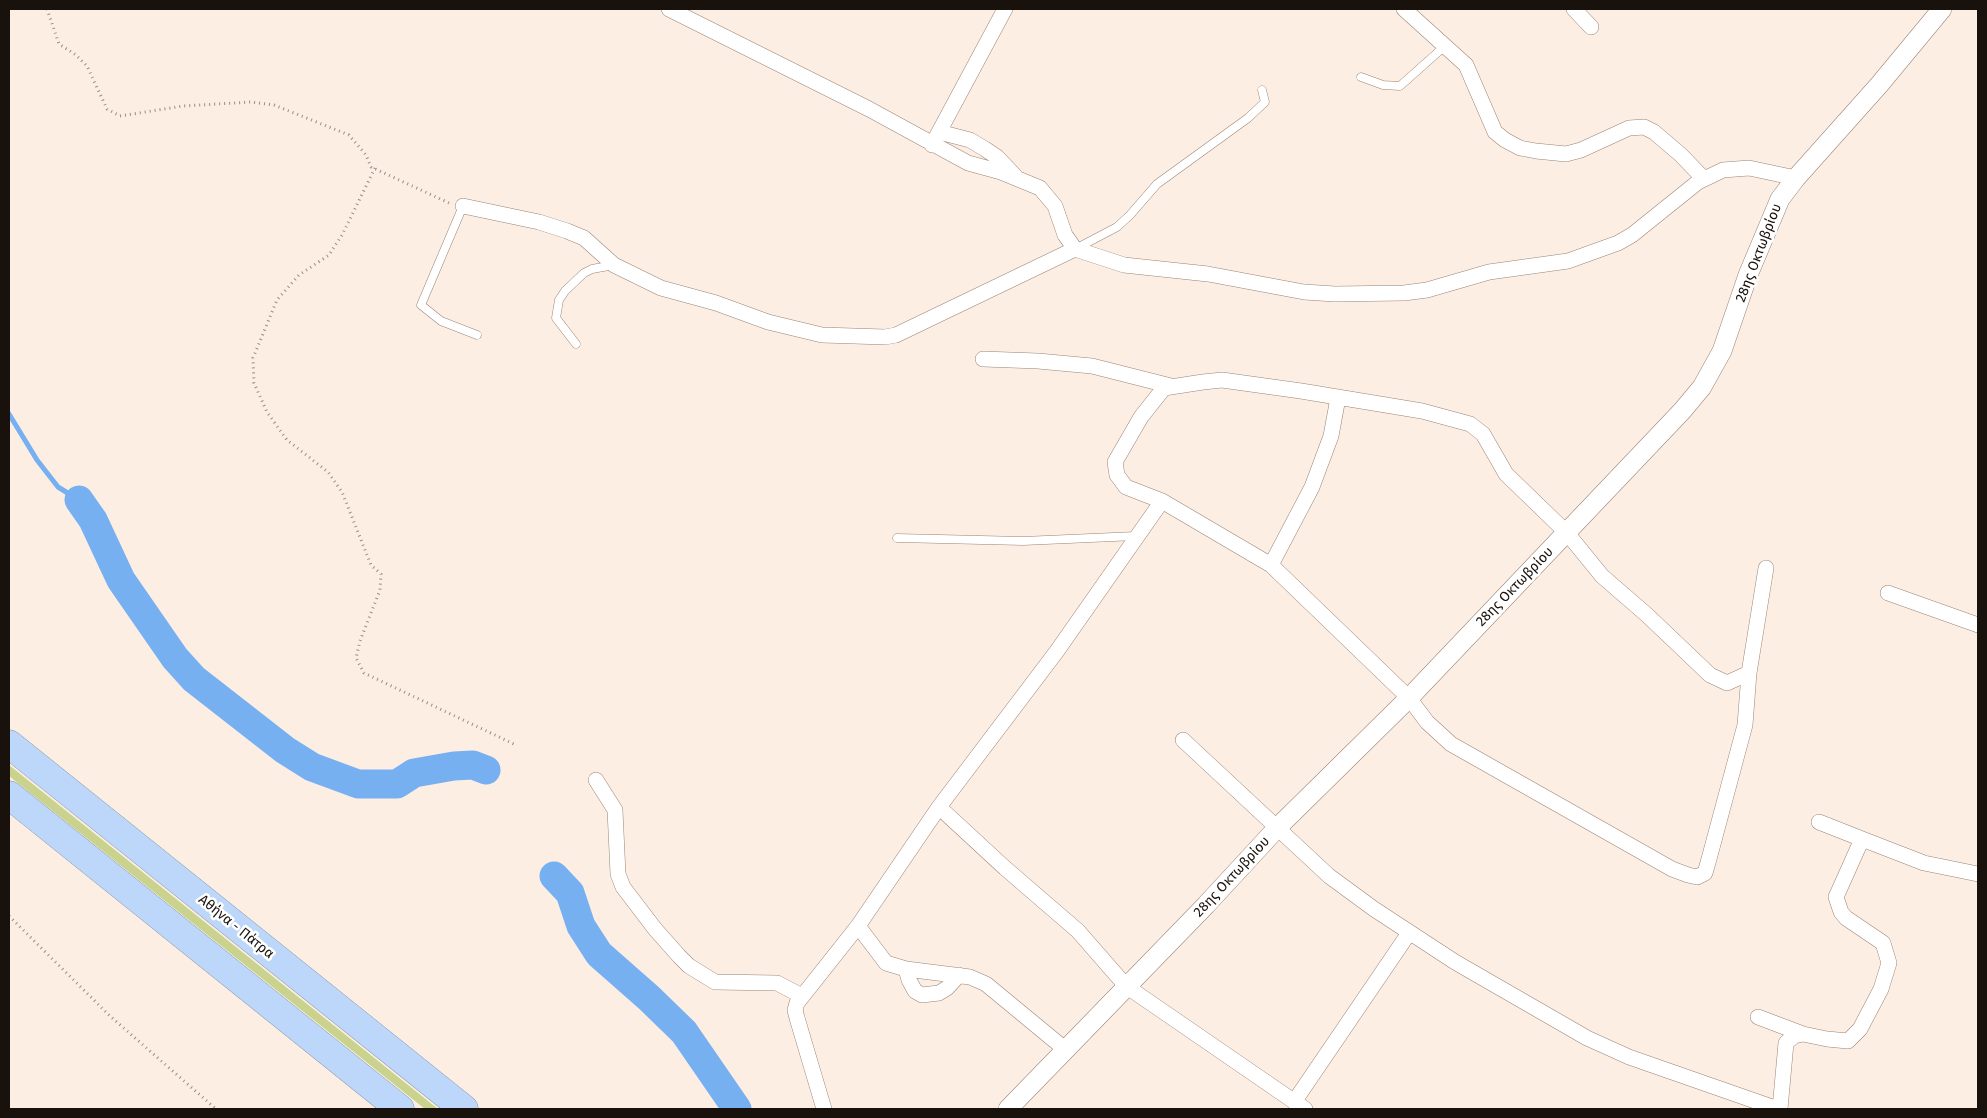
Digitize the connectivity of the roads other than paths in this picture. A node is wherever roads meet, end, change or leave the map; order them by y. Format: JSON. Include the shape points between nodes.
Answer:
{"nodes":[{"id":1,"x":669,"y":9,"type":"edge"},
{"id":2,"x":1005,"y":9,"type":"edge"},
{"id":3,"x":1404,"y":9,"type":"edge"},
{"id":4,"x":1574,"y":9,"type":"edge"},
{"id":5,"x":1942,"y":9,"type":"edge"},
{"id":6,"x":1590,"y":27,"type":"dead end"},
{"id":7,"x":1446,"y":45,"type":"junction"},
{"id":8,"x":1361,"y":77,"type":"dead end"},
{"id":9,"x":1262,"y":90,"type":"dead end"},
{"id":10,"x":936,"y":138,"type":"junction"},
{"id":11,"x":1796,"y":178,"type":"junction"},
{"id":12,"x":1018,"y":179,"type":"junction"},
{"id":13,"x":1704,"y":179,"type":"junction"},
{"id":14,"x":464,"y":206,"type":"joint"},
{"id":15,"x":1075,"y":249,"type":"junction"},
{"id":16,"x":614,"y":265,"type":"junction"},
{"id":17,"x":477,"y":335,"type":"dead end"},
{"id":18,"x":576,"y":344,"type":"dead end"},
{"id":19,"x":983,"y":359,"type":"dead end"},
{"id":20,"x":1171,"y":386,"type":"junction"},
{"id":21,"x":1338,"y":398,"type":"junction"},
{"id":22,"x":1162,"y":501,"type":"junction"},
{"id":23,"x":1567,"y":533,"type":"junction"},
{"id":24,"x":1136,"y":536,"type":"junction"},
{"id":25,"x":897,"y":538,"type":"dead end"},
{"id":26,"x":1271,"y":565,"type":"junction"},
{"id":27,"x":1766,"y":568,"type":"dead end"},
{"id":28,"x":1888,"y":593,"type":"dead end"},
{"id":29,"x":1978,"y":625,"type":"edge"},
{"id":30,"x":1750,"y":673,"type":"junction"},
{"id":31,"x":1409,"y":698,"type":"junction"},
{"id":32,"x":1183,"y":740,"type":"dead end"},
{"id":33,"x":9,"y":744,"type":"edge"},
{"id":34,"x":596,"y":780,"type":"dead end"},
{"id":35,"x":9,"y":796,"type":"edge"},
{"id":36,"x":939,"y":807,"type":"junction"},
{"id":37,"x":1819,"y":822,"type":"dead end"},
{"id":38,"x":1278,"y":827,"type":"junction"},
{"id":39,"x":1862,"y":839,"type":"junction"},
{"id":40,"x":1978,"y":874,"type":"edge"},
{"id":41,"x":858,"y":926,"type":"junction"},
{"id":42,"x":1409,"y":933,"type":"junction"},
{"id":43,"x":906,"y":969,"type":"junction"},
{"id":44,"x":960,"y":975,"type":"junction"},
{"id":45,"x":1126,"y":986,"type":"junction"},
{"id":46,"x":802,"y":996,"type":"junction"},
{"id":47,"x":1758,"y":1017,"type":"dead end"},
{"id":48,"x":1803,"y":1034,"type":"junction"},
{"id":49,"x":1066,"y":1050,"type":"junction"},
{"id":50,"x":1292,"y":1104,"type":"edge"},
{"id":51,"x":400,"y":1109,"type":"edge"},
{"id":52,"x":464,"y":1109,"type":"edge"},
{"id":53,"x":824,"y":1109,"type":"edge"},
{"id":54,"x":1008,"y":1109,"type":"edge"},
{"id":55,"x":1779,"y":1109,"type":"edge"}],
"edges":[{"from":1,"to":10,"type":"street","via":[[870,109]]},
{"from":2,"to":10,"type":"street"},
{"from":3,"to":7,"type":"street"},
{"from":4,"to":6,"type":"street"},
{"from":5,"to":11,"type":"street","name":"28ης Οκτωβρίου"},
{"from":7,"to":8,"type":"lane","via":[[1400,86],[1384,85]]},
{"from":7,"to":13,"type":"street","via":[[1466,65],[1495,132],[1520,148],[1566,154],[1629,128],[1644,127],[1661,138]]},
{"from":9,"to":15,"type":"lane","via":[[1265,102],[1248,118],[1157,184],[1117,227]]},
{"from":10,"to":12,"type":"street","via":[[968,163]]},
{"from":10,"to":12,"type":"street","via":[[970,140],[997,156]]},
{"from":11,"to":13,"type":"street","via":[[1742,168],[1723,170]]},
{"from":11,"to":23,"type":"street","name":"28ης Οκτωβρίου","via":[[1780,199],[1767,227],[1722,352],[1702,387],[1660,437]]},
{"from":12,"to":15,"type":"street","via":[[1040,188],[1049,197]]},
{"from":13,"to":15,"type":"street","via":[[1665,206],[1632,235],[1605,250],[1568,261],[1489,272],[1427,290],[1404,293],[1304,292],[1208,274],[1124,265]]},
{"from":14,"to":16,"type":"street","via":[[540,222],[584,238]]},
{"from":14,"to":17,"type":"lane","via":[[422,305],[441,321]]},
{"from":15,"to":16,"type":"street","via":[[896,335],[885,337],[795,330],[661,288]]},
{"from":16,"to":18,"type":"lane","via":[[584,273],[559,300],[556,318]]},
{"from":19,"to":20,"type":"street","via":[[1092,366]]},
{"from":20,"to":21,"type":"street","via":[[1222,380]]},
{"from":20,"to":22,"type":"street","via":[[1159,393],[1141,417],[1115,462],[1117,475],[1126,487]]},
{"from":21,"to":23,"type":"street","via":[[1422,411],[1470,424],[1484,434],[1506,474]]},
{"from":21,"to":26,"type":"street","via":[[1331,436],[1318,473]]},
{"from":22,"to":24,"type":"street"},
{"from":22,"to":26,"type":"street"},
{"from":23,"to":30,"type":"street","via":[[1602,576],[1710,676],[1727,683]]},
{"from":23,"to":31,"type":"street","name":"28ης Οκτωβρίου"},
{"from":24,"to":25,"type":"lane","via":[[1023,541]]},
{"from":24,"to":36,"type":"street","via":[[1057,650]]},
{"from":26,"to":31,"type":"street"},
{"from":27,"to":30,"type":"street"},
{"from":28,"to":29,"type":"street"},
{"from":30,"to":31,"type":"street","via":[[1745,725],[1705,873],[1697,877],[1672,869],[1451,744],[1427,722]]},
{"from":31,"to":38,"type":"street","name":"28ης Οκτωβρίου"},
{"from":32,"to":38,"type":"street"},
{"from":33,"to":52,"type":"highway","name":"Αθήνα - Πάτρα"},
{"from":34,"to":46,"type":"street","via":[[615,810],[618,874],[623,887],[680,956],[695,971],[715,982],[777,983]]},
{"from":35,"to":51,"type":"highway"},
{"from":36,"to":41,"type":"street"},
{"from":36,"to":45,"type":"street","via":[[1078,931]]},
{"from":37,"to":39,"type":"street"},
{"from":38,"to":42,"type":"street","via":[[1329,876]]},
{"from":38,"to":45,"type":"street","name":"28ης Οκτωβρίου"},
{"from":39,"to":40,"type":"street","via":[[1924,863]]},
{"from":39,"to":48,"type":"street","via":[[1836,897],[1846,918],[1883,943],[1889,963],[1860,1029],[1848,1041]]},
{"from":41,"to":43,"type":"street","via":[[886,963]]},
{"from":41,"to":46,"type":"street"},
{"from":42,"to":50,"type":"street"},
{"from":42,"to":55,"type":"street","via":[[1503,992],[1629,1058]]},
{"from":43,"to":44,"type":"street"},
{"from":43,"to":44,"type":"street","via":[[908,980],[922,995],[939,993]]},
{"from":44,"to":49,"type":"street","via":[[986,984]]},
{"from":45,"to":49,"type":"street","name":"28ης Οκτωβρίου"},
{"from":45,"to":50,"type":"street"},
{"from":46,"to":53,"type":"street","via":[[795,1010]]},
{"from":47,"to":48,"type":"street"},
{"from":48,"to":55,"type":"street","via":[[1786,1043]]},
{"from":49,"to":54,"type":"street","name":"28ης Οκτωβρίου"}]}
